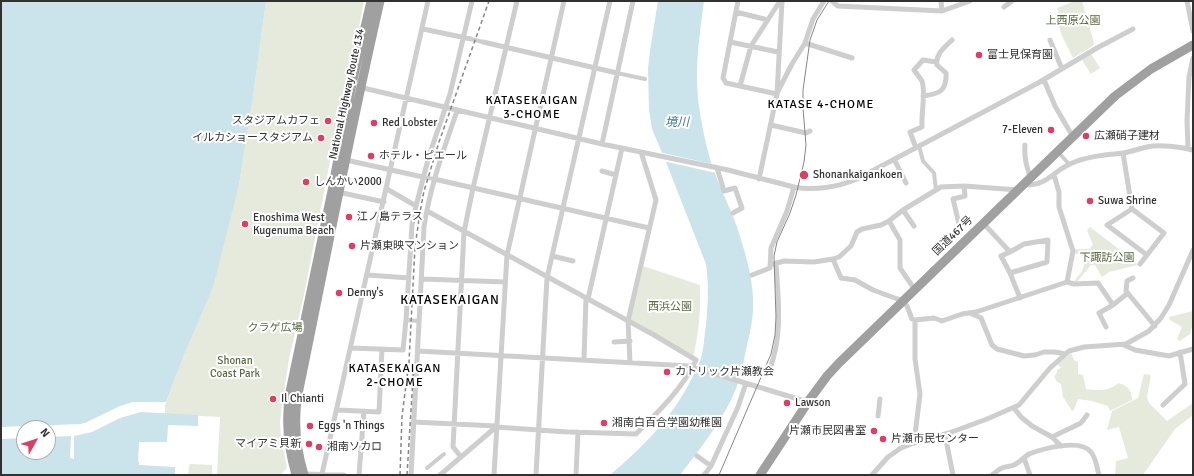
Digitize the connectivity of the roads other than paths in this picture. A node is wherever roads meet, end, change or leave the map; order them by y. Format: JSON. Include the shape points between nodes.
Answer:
{"nodes":[{"id":1,"x":371,"y":1,"type":"edge"},
{"id":2,"x":380,"y":1,"type":"edge"},
{"id":3,"x":428,"y":1,"type":"edge"},
{"id":4,"x":472,"y":1,"type":"edge"},
{"id":5,"x":517,"y":1,"type":"edge"},
{"id":6,"x":564,"y":1,"type":"edge"},
{"id":7,"x":610,"y":1,"type":"edge"},
{"id":8,"x":626,"y":1,"type":"edge"},
{"id":9,"x":738,"y":1,"type":"edge"},
{"id":10,"x":781,"y":1,"type":"edge"},
{"id":11,"x":824,"y":1,"type":"edge"},
{"id":12,"x":832,"y":1,"type":"edge"},
{"id":13,"x":941,"y":1,"type":"edge"},
{"id":14,"x":970,"y":1,"type":"edge"},
{"id":15,"x":1012,"y":1,"type":"edge"},
{"id":16,"x":1187,"y":1,"type":"edge"},
{"id":17,"x":633,"y":2,"type":"edge"},
{"id":18,"x":1004,"y":7,"type":"dead end"},
{"id":19,"x":1191,"y":9,"type":"edge"},
{"id":20,"x":942,"y":11,"type":"junction"},
{"id":21,"x":736,"y":12,"type":"junction"},
{"id":22,"x":768,"y":20,"type":"junction"},
{"id":23,"x":422,"y":28,"type":"junction"},
{"id":24,"x":1133,"y":29,"type":"dead end"},
{"id":25,"x":1193,"y":31,"type":"edge"},
{"id":26,"x":463,"y":37,"type":"junction"},
{"id":27,"x":471,"y":39,"type":"joint"},
{"id":28,"x":952,"y":40,"type":"dead end"},
{"id":29,"x":1050,"y":40,"type":"dead end"},
{"id":30,"x":483,"y":42,"type":"joint"},
{"id":31,"x":730,"y":42,"type":"junction"},
{"id":32,"x":805,"y":43,"type":"junction"},
{"id":33,"x":1193,"y":45,"type":"edge"},
{"id":34,"x":751,"y":46,"type":"junction"},
{"id":35,"x":506,"y":47,"type":"junction"},
{"id":36,"x":778,"y":52,"type":"junction"},
{"id":37,"x":551,"y":58,"type":"junction"},
{"id":38,"x":852,"y":58,"type":"dead end"},
{"id":39,"x":1193,"y":58,"type":"edge"},
{"id":40,"x":936,"y":62,"type":"junction"},
{"id":41,"x":595,"y":67,"type":"junction"},
{"id":42,"x":1062,"y":69,"type":"junction"},
{"id":43,"x":617,"y":72,"type":"junction"},
{"id":44,"x":644,"y":79,"type":"dead end"},
{"id":45,"x":1044,"y":80,"type":"junction"},
{"id":46,"x":356,"y":86,"type":"junction"},
{"id":47,"x":740,"y":86,"type":"junction"},
{"id":48,"x":776,"y":94,"type":"junction"},
{"id":49,"x":922,"y":96,"type":"junction"},
{"id":50,"x":407,"y":99,"type":"junction"},
{"id":51,"x":446,"y":108,"type":"junction"},
{"id":52,"x":458,"y":111,"type":"junction"},
{"id":53,"x":490,"y":118,"type":"junction"},
{"id":54,"x":771,"y":125,"type":"junction"},
{"id":55,"x":535,"y":128,"type":"junction"},
{"id":56,"x":810,"y":131,"type":"dead end"},
{"id":57,"x":1073,"y":137,"type":"junction"},
{"id":58,"x":580,"y":138,"type":"junction"},
{"id":59,"x":602,"y":144,"type":"junction"},
{"id":60,"x":1025,"y":145,"type":"dead end"},
{"id":61,"x":918,"y":147,"type":"junction"},
{"id":62,"x":622,"y":148,"type":"junction"},
{"id":63,"x":1190,"y":149,"type":"edge"},
{"id":64,"x":641,"y":152,"type":"junction"},
{"id":65,"x":1058,"y":152,"type":"junction"},
{"id":66,"x":1122,"y":153,"type":"junction"},
{"id":67,"x":894,"y":159,"type":"junction"},
{"id":68,"x":346,"y":160,"type":"junction"},
{"id":69,"x":1069,"y":164,"type":"junction"},
{"id":70,"x":715,"y":167,"type":"junction"},
{"id":71,"x":391,"y":169,"type":"junction"},
{"id":72,"x":602,"y":171,"type":"dead end"},
{"id":73,"x":616,"y":175,"type":"junction"},
{"id":74,"x":1054,"y":175,"type":"junction"},
{"id":75,"x":423,"y":177,"type":"junction"},
{"id":76,"x":434,"y":179,"type":"junction"},
{"id":77,"x":760,"y":179,"type":"junction"},
{"id":78,"x":906,"y":184,"type":"dead end"},
{"id":79,"x":1025,"y":184,"type":"junction"},
{"id":80,"x":964,"y":186,"type":"junction"},
{"id":81,"x":794,"y":187,"type":"junction"},
{"id":82,"x":473,"y":188,"type":"junction"},
{"id":83,"x":387,"y":190,"type":"junction"},
{"id":84,"x":936,"y":190,"type":"junction"},
{"id":85,"x":336,"y":192,"type":"junction"},
{"id":86,"x":519,"y":199,"type":"junction"},
{"id":87,"x":384,"y":202,"type":"junction"},
{"id":88,"x":416,"y":206,"type":"junction"},
{"id":89,"x":563,"y":208,"type":"junction"},
{"id":90,"x":1132,"y":209,"type":"junction"},
{"id":91,"x":902,"y":210,"type":"junction"},
{"id":92,"x":427,"y":212,"type":"junction"},
{"id":93,"x":733,"y":213,"type":"dead end"},
{"id":94,"x":605,"y":218,"type":"junction"},
{"id":95,"x":889,"y":221,"type":"junction"},
{"id":96,"x":959,"y":224,"type":"dead end"},
{"id":97,"x":984,"y":224,"type":"junction"},
{"id":98,"x":914,"y":226,"type":"dead end"},
{"id":99,"x":649,"y":228,"type":"junction"},
{"id":100,"x":464,"y":232,"type":"junction"},
{"id":101,"x":1193,"y":250,"type":"edge"},
{"id":102,"x":1010,"y":252,"type":"junction"},
{"id":103,"x":507,"y":255,"type":"junction"},
{"id":104,"x":1147,"y":255,"type":"junction"},
{"id":105,"x":552,"y":256,"type":"junction"},
{"id":106,"x":833,"y":260,"type":"junction"},
{"id":107,"x":573,"y":261,"type":"dead end"},
{"id":108,"x":776,"y":263,"type":"junction"},
{"id":109,"x":1140,"y":264,"type":"dead end"},
{"id":110,"x":770,"y":265,"type":"junction"},
{"id":111,"x":1010,"y":273,"type":"junction"},
{"id":112,"x":368,"y":274,"type":"junction"},
{"id":113,"x":752,"y":275,"type":"dead end"},
{"id":114,"x":409,"y":278,"type":"junction"},
{"id":115,"x":547,"y":278,"type":"junction"},
{"id":116,"x":1133,"y":278,"type":"dead end"},
{"id":117,"x":422,"y":279,"type":"junction"},
{"id":118,"x":461,"y":280,"type":"junction"},
{"id":119,"x":505,"y":282,"type":"junction"},
{"id":120,"x":1067,"y":282,"type":"junction"},
{"id":121,"x":915,"y":290,"type":"junction"},
{"id":122,"x":1128,"y":292,"type":"junction"},
{"id":123,"x":1020,"y":298,"type":"junction"},
{"id":124,"x":587,"y":299,"type":"junction"},
{"id":125,"x":903,"y":301,"type":"junction"},
{"id":126,"x":1113,"y":305,"type":"junction"},
{"id":127,"x":970,"y":313,"type":"junction"},
{"id":128,"x":406,"y":320,"type":"junction"},
{"id":129,"x":915,"y":320,"type":"junction"},
{"id":130,"x":419,"y":321,"type":"junction"},
{"id":131,"x":628,"y":321,"type":"junction"},
{"id":132,"x":1155,"y":326,"type":"junction"},
{"id":133,"x":1106,"y":327,"type":"dead end"},
{"id":134,"x":630,"y":341,"type":"junction"},
{"id":135,"x":614,"y":342,"type":"dead end"},
{"id":136,"x":1124,"y":345,"type":"junction"},
{"id":137,"x":351,"y":348,"type":"junction"},
{"id":138,"x":382,"y":349,"type":"junction"},
{"id":139,"x":1193,"y":349,"type":"edge"},
{"id":140,"x":418,"y":351,"type":"junction"},
{"id":141,"x":1180,"y":352,"type":"junction"},
{"id":142,"x":459,"y":353,"type":"junction"},
{"id":143,"x":1065,"y":354,"type":"junction"},
{"id":144,"x":500,"y":355,"type":"junction"},
{"id":145,"x":542,"y":357,"type":"junction"},
{"id":146,"x":584,"y":359,"type":"junction"},
{"id":147,"x":630,"y":362,"type":"junction"},
{"id":148,"x":693,"y":368,"type":"junction"},
{"id":149,"x":770,"y":368,"type":"dead end"},
{"id":150,"x":746,"y":383,"type":"junction"},
{"id":151,"x":681,"y":389,"type":"dead end"},
{"id":152,"x":880,"y":399,"type":"dead end"},
{"id":153,"x":808,"y":402,"type":"junction"},
{"id":154,"x":1163,"y":405,"type":"dead end"},
{"id":155,"x":1014,"y":408,"type":"junction"},
{"id":156,"x":338,"y":410,"type":"junction"},
{"id":157,"x":364,"y":411,"type":"junction"},
{"id":158,"x":1087,"y":415,"type":"dead end"},
{"id":159,"x":878,"y":416,"type":"dead end"},
{"id":160,"x":414,"y":422,"type":"junction"},
{"id":161,"x":454,"y":424,"type":"junction"},
{"id":162,"x":496,"y":427,"type":"junction"},
{"id":163,"x":538,"y":430,"type":"junction"},
{"id":164,"x":578,"y":432,"type":"junction"},
{"id":165,"x":944,"y":435,"type":"junction"},
{"id":166,"x":1052,"y":437,"type":"junction"},
{"id":167,"x":914,"y":443,"type":"junction"},
{"id":168,"x":1061,"y":446,"type":"junction"},
{"id":169,"x":444,"y":454,"type":"dead end"},
{"id":170,"x":697,"y":456,"type":"dead end"},
{"id":171,"x":461,"y":457,"type":"junction"},
{"id":172,"x":1024,"y":458,"type":"junction"},
{"id":173,"x":711,"y":466,"type":"junction"},
{"id":174,"x":427,"y":468,"type":"dead end"},
{"id":175,"x":322,"y":474,"type":"junction"},
{"id":176,"x":300,"y":475,"type":"edge"},
{"id":177,"x":344,"y":475,"type":"edge"},
{"id":178,"x":359,"y":475,"type":"edge"},
{"id":179,"x":411,"y":475,"type":"edge"},
{"id":180,"x":440,"y":475,"type":"edge"},
{"id":181,"x":494,"y":475,"type":"edge"},
{"id":182,"x":536,"y":475,"type":"edge"},
{"id":183,"x":576,"y":475,"type":"edge"},
{"id":184,"x":704,"y":475,"type":"edge"},
{"id":185,"x":760,"y":475,"type":"edge"},
{"id":186,"x":872,"y":475,"type":"edge"},
{"id":187,"x":953,"y":475,"type":"edge"},
{"id":188,"x":992,"y":475,"type":"edge"},
{"id":189,"x":1030,"y":475,"type":"edge"},
{"id":190,"x":1098,"y":475,"type":"edge"}],
"edges":[{"from":1,"to":46,"type":"highway","name":"National Highway Route 134"},
{"from":2,"to":46,"type":"highway","name":"National Highway Route 134"},
{"from":3,"to":23,"type":"street"},
{"from":4,"to":26,"type":"street"},
{"from":5,"to":35,"type":"street"},
{"from":6,"to":37,"type":"street"},
{"from":7,"to":41,"type":"street"},
{"from":8,"to":17,"type":"street"},
{"from":9,"to":21,"type":"street"},
{"from":10,"to":22,"type":"street"},
{"from":10,"to":36,"type":"street"},
{"from":11,"to":32,"type":"street","via":[[813,19]]},
{"from":12,"to":20,"type":"street","via":[[838,6]]},
{"from":13,"to":20,"type":"street"},
{"from":14,"to":20,"type":"street"},
{"from":15,"to":18,"type":"street"},
{"from":16,"to":19,"type":"street"},
{"from":17,"to":43,"type":"street"},
{"from":19,"to":25,"type":"street"},
{"from":21,"to":22,"type":"street"},
{"from":21,"to":31,"type":"street"},
{"from":22,"to":34,"type":"street"},
{"from":23,"to":26,"type":"street"},
{"from":23,"to":50,"type":"street"},
{"from":24,"to":42,"type":"street"},
{"from":26,"to":27,"type":"street"},
{"from":26,"to":51,"type":"street"},
{"from":27,"to":30,"type":"street"},
{"from":28,"to":40,"type":"street","via":[[942,50]]},
{"from":29,"to":42,"type":"street"},
{"from":30,"to":35,"type":"street"},
{"from":31,"to":34,"type":"street"},
{"from":31,"to":47,"type":"street","via":[[723,78],[726,83]]},
{"from":32,"to":38,"type":"street"},
{"from":32,"to":48,"type":"street"},
{"from":33,"to":57,"type":"highway","name":"国道467号","via":[[1127,86]]},
{"from":34,"to":36,"type":"street"},
{"from":34,"to":47,"type":"street"},
{"from":35,"to":37,"type":"street"},
{"from":35,"to":53,"type":"street"},
{"from":36,"to":48,"type":"street"},
{"from":37,"to":41,"type":"street"},
{"from":37,"to":55,"type":"street"},
{"from":39,"to":63,"type":"street","via":[[1189,77],[1187,121]]},
{"from":40,"to":49,"type":"street","via":[[946,73],[943,88],[937,94]]},
{"from":40,"to":49,"type":"street","via":[[923,60],[914,70],[922,82]]},
{"from":41,"to":43,"type":"street"},
{"from":41,"to":58,"type":"street"},
{"from":42,"to":45,"type":"street"},
{"from":43,"to":44,"type":"street"},
{"from":43,"to":59,"type":"street"},
{"from":45,"to":57,"type":"street"},
{"from":45,"to":61,"type":"street"},
{"from":46,"to":50,"type":"street"},
{"from":46,"to":68,"type":"highway","name":"National Highway Route 134"},
{"from":46,"to":85,"type":"highway","name":"National Highway Route 134"},
{"from":47,"to":48,"type":"street"},
{"from":48,"to":54,"type":"street"},
{"from":49,"to":61,"type":"street","via":[[922,127],[910,132]]},
{"from":50,"to":51,"type":"street"},
{"from":50,"to":71,"type":"street"},
{"from":51,"to":52,"type":"street"},
{"from":51,"to":75,"type":"street"},
{"from":52,"to":53,"type":"street"},
{"from":52,"to":76,"type":"street"},
{"from":53,"to":55,"type":"street"},
{"from":53,"to":82,"type":"street"},
{"from":54,"to":56,"type":"street","via":[[806,133]]},
{"from":54,"to":77,"type":"street"},
{"from":55,"to":58,"type":"street"},
{"from":55,"to":86,"type":"street"},
{"from":57,"to":65,"type":"highway","name":"国道467号"},
{"from":58,"to":59,"type":"street"},
{"from":58,"to":89,"type":"street"},
{"from":59,"to":62,"type":"street"},
{"from":60,"to":79,"type":"street"},
{"from":61,"to":67,"type":"street"},
{"from":61,"to":84,"type":"street","via":[[923,161],[934,173]]},
{"from":62,"to":64,"type":"street"},
{"from":62,"to":73,"type":"street"},
{"from":63,"to":66,"type":"street","via":[[1152,146]]},
{"from":64,"to":70,"type":"street"},
{"from":64,"to":99,"type":"street","via":[[656,200]]},
{"from":65,"to":69,"type":"street"},
{"from":65,"to":79,"type":"highway","name":"国道467号"},
{"from":66,"to":69,"type":"street"},
{"from":66,"to":90,"type":"street"},
{"from":67,"to":78,"type":"street"},
{"from":67,"to":81,"type":"street","via":[[844,184],[817,188]]},
{"from":68,"to":71,"type":"street"},
{"from":68,"to":85,"type":"highway","name":"National Highway Route 134"},
{"from":69,"to":74,"type":"street"},
{"from":70,"to":77,"type":"street"},
{"from":70,"to":93,"type":"street","via":[[724,191],[735,188],[742,208]]},
{"from":71,"to":75,"type":"street"},
{"from":71,"to":83,"type":"street"},
{"from":72,"to":73,"type":"street"},
{"from":73,"to":94,"type":"street"},
{"from":74,"to":79,"type":"street","via":[[1038,184]]},
{"from":74,"to":120,"type":"street","via":[[1059,192],[1059,207],[1073,251]]},
{"from":75,"to":76,"type":"street"},
{"from":75,"to":88,"type":"street"},
{"from":76,"to":82,"type":"street"},
{"from":76,"to":92,"type":"street"},
{"from":77,"to":81,"type":"street"},
{"from":79,"to":80,"type":"street"},
{"from":79,"to":97,"type":"highway","name":"国道467号"},
{"from":80,"to":84,"type":"street","via":[[941,187]]},
{"from":80,"to":96,"type":"street","via":[[965,196],[953,199]]},
{"from":81,"to":110,"type":"street","via":[[771,248]]},
{"from":82,"to":86,"type":"street"},
{"from":82,"to":100,"type":"street"},
{"from":83,"to":87,"type":"street"},
{"from":83,"to":88,"type":"street"},
{"from":84,"to":91,"type":"street"},
{"from":85,"to":87,"type":"street"},
{"from":85,"to":176,"type":"highway","name":"National Highway Route 134","via":[[296,406]]},
{"from":86,"to":89,"type":"street"},
{"from":86,"to":103,"type":"street"},
{"from":87,"to":112,"type":"street"},
{"from":88,"to":114,"type":"street","via":[[412,225]]},
{"from":89,"to":94,"type":"street"},
{"from":89,"to":105,"type":"street"},
{"from":90,"to":104,"type":"street","via":[[1164,233]]},
{"from":90,"to":104,"type":"street","via":[[1107,225]]},
{"from":91,"to":95,"type":"street"},
{"from":91,"to":98,"type":"street"},
{"from":92,"to":100,"type":"street"},
{"from":92,"to":117,"type":"street"},
{"from":94,"to":99,"type":"street"},
{"from":94,"to":124,"type":"street"},
{"from":95,"to":106,"type":"street","via":[[857,232],[851,246]]},
{"from":95,"to":121,"type":"street","via":[[900,240],[900,268]]},
{"from":97,"to":102,"type":"street"},
{"from":97,"to":121,"type":"highway","name":"国道467号"},
{"from":99,"to":131,"type":"street"},
{"from":100,"to":103,"type":"street"},
{"from":100,"to":118,"type":"street"},
{"from":101,"to":132,"type":"street","via":[[1172,299]]},
{"from":102,"to":111,"type":"street","via":[[1001,256]]},
{"from":102,"to":111,"type":"street","via":[[1024,244],[1048,240],[1047,262]]},
{"from":103,"to":115,"type":"street"},
{"from":103,"to":119,"type":"street"},
{"from":104,"to":109,"type":"street"},
{"from":105,"to":107,"type":"street"},
{"from":105,"to":115,"type":"street"},
{"from":106,"to":108,"type":"street"},
{"from":106,"to":125,"type":"street","via":[[841,278],[855,280]]},
{"from":108,"to":110,"type":"street"},
{"from":108,"to":149,"type":"street","via":[[779,326]]},
{"from":110,"to":113,"type":"street","via":[[770,269]]},
{"from":111,"to":123,"type":"street"},
{"from":112,"to":114,"type":"street"},
{"from":112,"to":137,"type":"street"},
{"from":114,"to":128,"type":"street"},
{"from":115,"to":124,"type":"street"},
{"from":115,"to":145,"type":"street"},
{"from":116,"to":122,"type":"street","via":[[1126,281]]},
{"from":117,"to":118,"type":"street"},
{"from":117,"to":130,"type":"street"},
{"from":118,"to":119,"type":"street"},
{"from":118,"to":142,"type":"street"},
{"from":119,"to":144,"type":"street"},
{"from":120,"to":123,"type":"street"},
{"from":120,"to":126,"type":"street","via":[[1098,282]]},
{"from":121,"to":125,"type":"highway","name":"国道467号"},
{"from":122,"to":126,"type":"street"},
{"from":122,"to":132,"type":"street"},
{"from":123,"to":127,"type":"street"},
{"from":124,"to":131,"type":"street"},
{"from":124,"to":146,"type":"street"},
{"from":125,"to":129,"type":"street","via":[[912,319]]},
{"from":125,"to":153,"type":"highway","name":"国道467号","via":[[833,370]]},
{"from":126,"to":133,"type":"street","via":[[1099,313]]},
{"from":127,"to":129,"type":"street","via":[[942,320]]},
{"from":127,"to":143,"type":"street","via":[[981,318],[992,345],[997,349],[1024,356],[1044,352]]},
{"from":128,"to":130,"type":"street"},
{"from":128,"to":138,"type":"street","via":[[403,350]]},
{"from":129,"to":167,"type":"street","via":[[915,359],[920,394]]},
{"from":130,"to":140,"type":"street"},
{"from":131,"to":134,"type":"street"},
{"from":131,"to":148,"type":"street","via":[[696,360]]},
{"from":132,"to":136,"type":"street"},
{"from":134,"to":135,"type":"street"},
{"from":134,"to":147,"type":"street"},
{"from":136,"to":141,"type":"street","via":[[1135,350],[1170,356]]},
{"from":136,"to":143,"type":"street","via":[[1084,347]]},
{"from":137,"to":138,"type":"street"},
{"from":137,"to":156,"type":"street"},
{"from":138,"to":157,"type":"street","via":[[379,412]]},
{"from":139,"to":141,"type":"street"},
{"from":140,"to":142,"type":"street"},
{"from":140,"to":160,"type":"street"},
{"from":141,"to":154,"type":"street","via":[[1185,384]]},
{"from":142,"to":144,"type":"street"},
{"from":142,"to":161,"type":"street"},
{"from":143,"to":155,"type":"street"},
{"from":144,"to":145,"type":"street"},
{"from":144,"to":162,"type":"street"},
{"from":145,"to":146,"type":"street"},
{"from":145,"to":163,"type":"street"},
{"from":146,"to":147,"type":"street"},
{"from":147,"to":148,"type":"street"},
{"from":148,"to":150,"type":"street"},
{"from":148,"to":151,"type":"street"},
{"from":148,"to":164,"type":"street","via":[[668,401],[636,434]]},
{"from":150,"to":153,"type":"street"},
{"from":150,"to":173,"type":"street"},
{"from":152,"to":159,"type":"street"},
{"from":153,"to":185,"type":"highway","name":"国道467号"},
{"from":155,"to":165,"type":"street"},
{"from":155,"to":166,"type":"street","via":[[1032,426]]},
{"from":156,"to":157,"type":"street"},
{"from":156,"to":175,"type":"street"},
{"from":157,"to":178,"type":"street"},
{"from":158,"to":166,"type":"street","via":[[1081,423]]},
{"from":160,"to":161,"type":"street"},
{"from":160,"to":179,"type":"street"},
{"from":161,"to":162,"type":"street"},
{"from":161,"to":171,"type":"street","via":[[453,447]]},
{"from":162,"to":163,"type":"street"},
{"from":162,"to":171,"type":"street"},
{"from":162,"to":181,"type":"street"},
{"from":163,"to":164,"type":"street"},
{"from":163,"to":182,"type":"street"},
{"from":164,"to":183,"type":"street"},
{"from":165,"to":167,"type":"street"},
{"from":165,"to":187,"type":"street"},
{"from":166,"to":168,"type":"street"},
{"from":167,"to":186,"type":"street","via":[[893,453]]},
{"from":168,"to":172,"type":"street","via":[[1043,449]]},
{"from":168,"to":190,"type":"street","via":[[1083,447],[1090,451],[1097,464]]},
{"from":169,"to":174,"type":"street"},
{"from":170,"to":173,"type":"street"},
{"from":171,"to":180,"type":"street"},
{"from":172,"to":188,"type":"street"},
{"from":172,"to":189,"type":"street"},
{"from":173,"to":184,"type":"street"},
{"from":175,"to":176,"type":"street"},
{"from":175,"to":177,"type":"street"}]}
